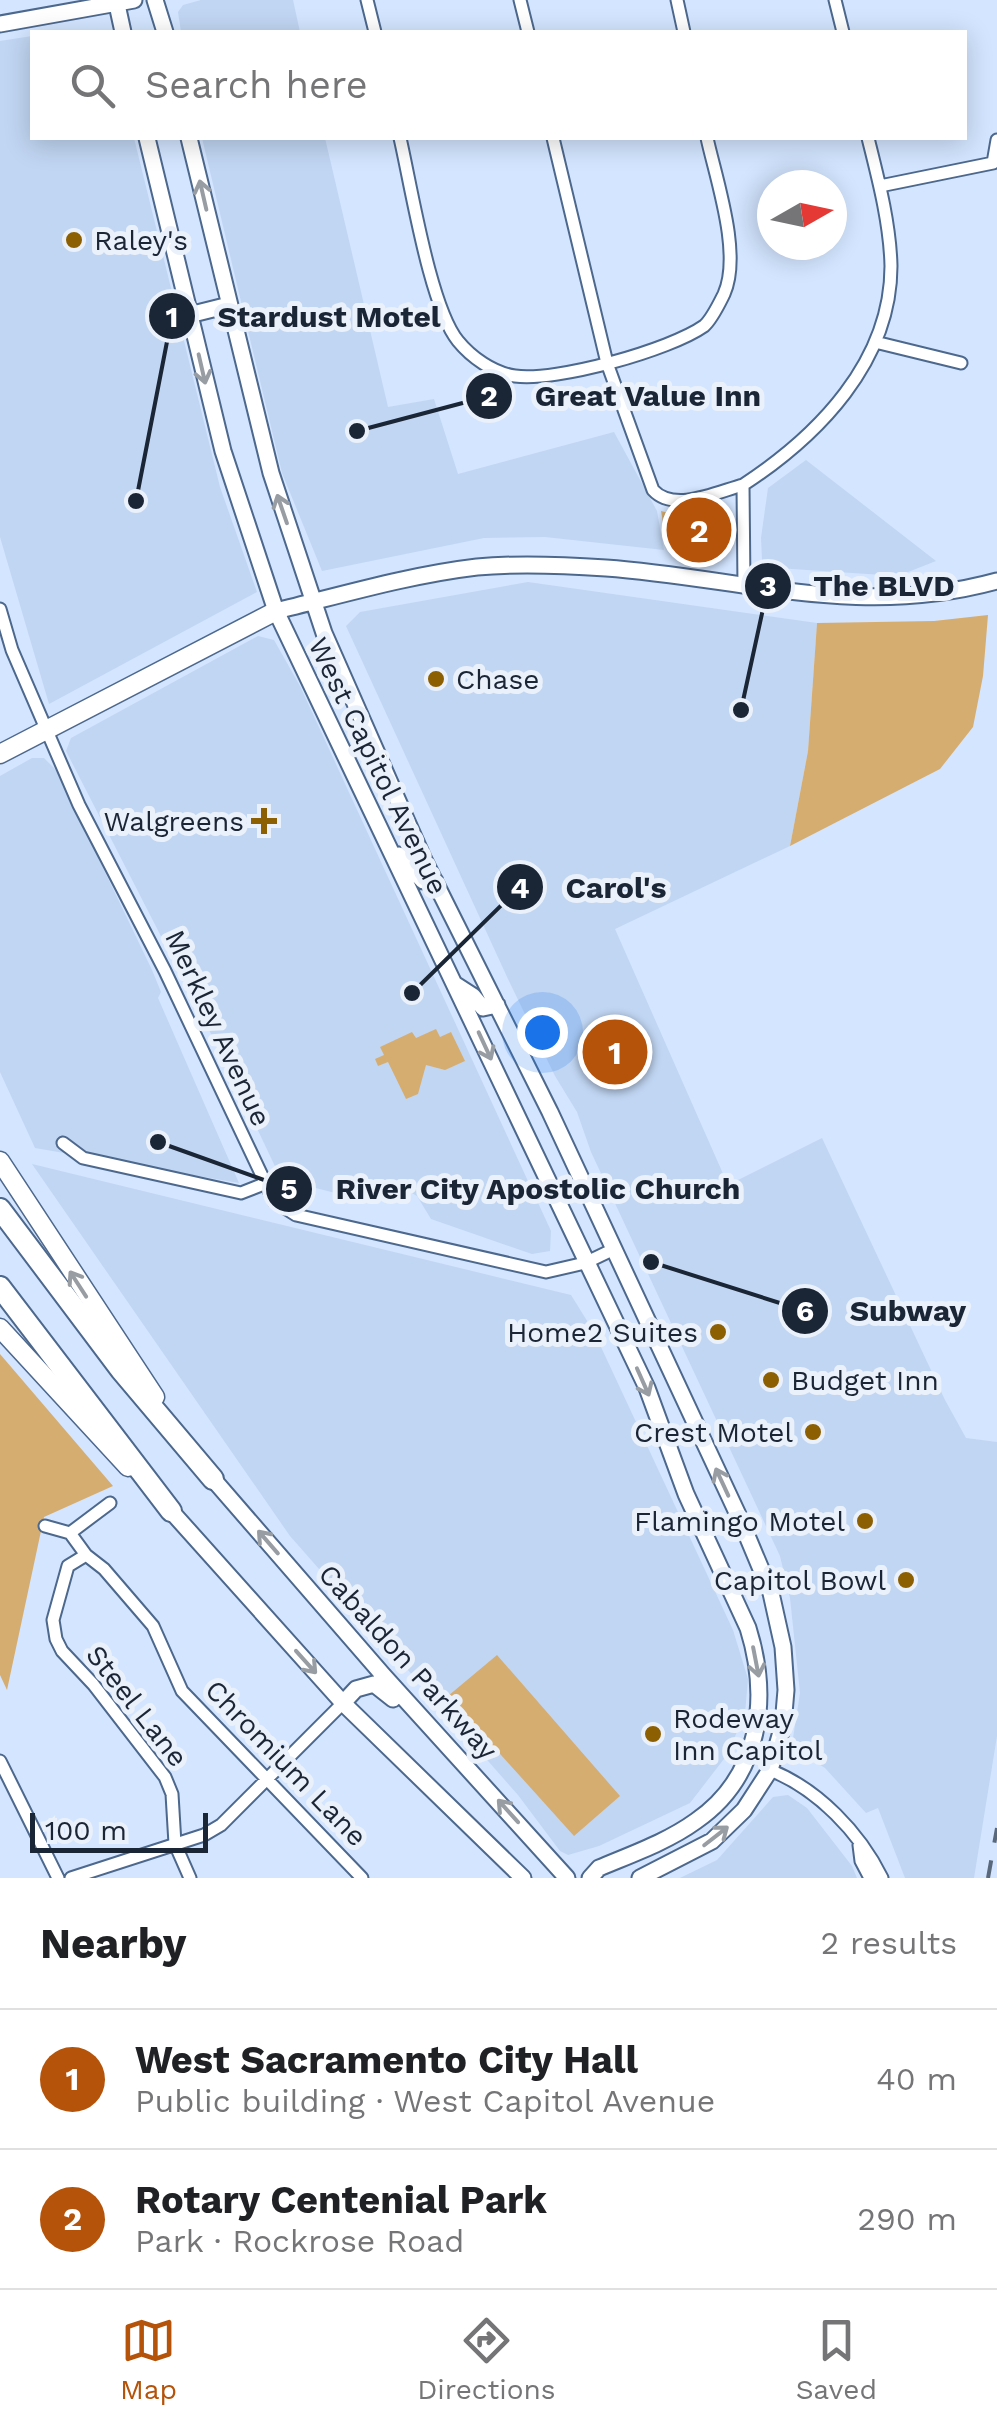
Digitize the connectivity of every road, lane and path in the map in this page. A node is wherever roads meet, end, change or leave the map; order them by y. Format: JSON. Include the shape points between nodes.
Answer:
{"nodes":[{"id":1,"x":134,"y":0,"type":"edge"},
{"id":2,"x":156,"y":0,"type":"edge"},
{"id":3,"x":367,"y":0,"type":"edge"},
{"id":4,"x":520,"y":0,"type":"edge"},
{"id":5,"x":677,"y":0,"type":"edge"},
{"id":6,"x":835,"y":0,"type":"edge"},
{"id":7,"x":116,"y":2,"type":"edge"},
{"id":8,"x":0,"y":24,"type":"edge"},
{"id":9,"x":123,"y":30,"type":"edge"},
{"id":10,"x":164,"y":30,"type":"edge"},
{"id":11,"x":374,"y":30,"type":"edge"},
{"id":12,"x":528,"y":30,"type":"edge"},
{"id":13,"x":684,"y":30,"type":"edge"},
{"id":14,"x":842,"y":30,"type":"edge"},
{"id":15,"x":147,"y":140,"type":"edge"},
{"id":16,"x":190,"y":140,"type":"edge"},
{"id":17,"x":400,"y":140,"type":"edge"},
{"id":18,"x":553,"y":140,"type":"edge"},
{"id":19,"x":706,"y":140,"type":"edge"},
{"id":20,"x":868,"y":140,"type":"edge"},
{"id":21,"x":997,"y":140,"type":"edge"},
{"id":22,"x":880,"y":186,"type":"junction"},
{"id":23,"x":228,"y":304,"type":"junction"},
{"id":24,"x":189,"y":315,"type":"junction"},
{"id":25,"x":876,"y":342,"type":"junction"},
{"id":26,"x":607,"y":363,"type":"junction"},
{"id":27,"x":961,"y":364,"type":"dead end"},
{"id":28,"x":743,"y":485,"type":"junction"},
{"id":29,"x":997,"y":581,"type":"edge"},
{"id":30,"x":744,"y":586,"type":"junction"},
{"id":31,"x":314,"y":602,"type":"junction"},
{"id":32,"x":0,"y":609,"type":"edge"},
{"id":33,"x":276,"y":611,"type":"junction"},
{"id":34,"x":46,"y":730,"type":"junction"},
{"id":35,"x":0,"y":754,"type":"edge"},
{"id":36,"x":387,"y":841,"type":"junction"},
{"id":37,"x":435,"y":882,"type":"junction"},
{"id":38,"x":456,"y":985,"type":"junction"},
{"id":39,"x":497,"y":1005,"type":"junction"},
{"id":40,"x":63,"y":1142,"type":"dead end"},
{"id":41,"x":0,"y":1161,"type":"edge"},
{"id":42,"x":264,"y":1184,"type":"junction"},
{"id":43,"x":0,"y":1209,"type":"edge"},
{"id":44,"x":612,"y":1250,"type":"junction"},
{"id":45,"x":586,"y":1263,"type":"junction"},
{"id":46,"x":0,"y":1287,"type":"edge"},
{"id":47,"x":0,"y":1328,"type":"edge"},
{"id":48,"x":213,"y":1479,"type":"junction"},
{"id":49,"x":110,"y":1503,"type":"dead end"},
{"id":50,"x":171,"y":1511,"type":"junction"},
{"id":51,"x":46,"y":1526,"type":"dead end"},
{"id":52,"x":70,"y":1533,"type":"junction"},
{"id":53,"x":86,"y":1555,"type":"junction"},
{"id":54,"x":344,"y":1703,"type":"junction"},
{"id":55,"x":448,"y":1746,"type":"junction"},
{"id":56,"x":748,"y":1757,"type":"junction"},
{"id":57,"x":0,"y":1761,"type":"edge"},
{"id":58,"x":770,"y":1770,"type":"junction"},
{"id":59,"x":266,"y":1780,"type":"junction"},
{"id":60,"x":176,"y":1844,"type":"junction"},
{"id":61,"x":859,"y":1846,"type":"junction"},
{"id":62,"x":102,"y":1873,"type":"edge"},
{"id":63,"x":357,"y":1873,"type":"edge"},
{"id":64,"x":58,"y":1878,"type":"edge"},
{"id":65,"x":71,"y":1878,"type":"edge"},
{"id":66,"x":190,"y":1878,"type":"edge"},
{"id":67,"x":342,"y":1878,"type":"edge"},
{"id":68,"x":523,"y":1878,"type":"edge"},
{"id":69,"x":567,"y":1878,"type":"edge"},
{"id":70,"x":590,"y":1878,"type":"edge"},
{"id":71,"x":640,"y":1878,"type":"edge"},
{"id":72,"x":870,"y":1878,"type":"edge"},
{"id":73,"x":882,"y":1878,"type":"edge"}],
"edges":[{"from":1,"to":7,"type":"main road"},
{"from":2,"to":10,"type":"main road"},
{"from":3,"to":11,"type":"street"},
{"from":4,"to":12,"type":"street"},
{"from":5,"to":13,"type":"street"},
{"from":6,"to":14,"type":"street"},
{"from":7,"to":8,"type":"main road"},
{"from":7,"to":9,"type":"main road"},
{"from":15,"to":24,"type":"main road","name":"West Capitol Avenue"},
{"from":23,"to":16,"type":"main road","name":"West Capitol Avenue","one_way":true},
{"from":17,"to":26,"type":"street","via":[[442,318],[470,354],[514,376]]},
{"from":18,"to":26,"type":"street"},
{"from":19,"to":26,"type":"street","via":[[729,243],[726,290],[707,324],[674,343]]},
{"from":20,"to":22,"type":"street"},
{"from":21,"to":22,"type":"street","via":[[993,162]]},
{"from":22,"to":25,"type":"street","via":[[891,266]]},
{"from":23,"to":24,"type":"main road"},
{"from":31,"to":23,"type":"main road","name":"West Capitol Avenue","one_way":true,"via":[[270,473]]},
{"from":24,"to":33,"type":"main road","name":"West Capitol Avenue","one_way":true,"via":[[223,452]]},
{"from":25,"to":27,"type":"street"},
{"from":25,"to":28,"type":"street","via":[[818,428]]},
{"from":26,"to":28,"type":"street","via":[[661,498],[686,500]]},
{"from":28,"to":30,"type":"street"},
{"from":29,"to":30,"type":"main road","via":[[902,598]]},
{"from":30,"to":31,"type":"main road","via":[[512,564]]},
{"from":31,"to":33,"type":"main road"},
{"from":31,"to":37,"type":"main road","name":"West Capitol Avenue"},
{"from":32,"to":34,"type":"street","name":"Merkley Avenue"},
{"from":33,"to":34,"type":"main road"},
{"from":33,"to":36,"type":"main road","name":"West Capitol Avenue"},
{"from":34,"to":35,"type":"main road"},
{"from":34,"to":42,"type":"street","name":"Merkley Avenue"},
{"from":36,"to":37,"type":"main road","via":[[424,882]]},
{"from":36,"to":38,"type":"main road","name":"West Capitol Avenue"},
{"from":37,"to":39,"type":"main road","name":"West Capitol Avenue"},
{"from":38,"to":39,"type":"main road","via":[[483,1008]]},
{"from":38,"to":45,"type":"main road","name":"West Capitol Avenue","one_way":true},
{"from":39,"to":44,"type":"main road","name":"West Capitol Avenue"},
{"from":40,"to":42,"type":"street","via":[[83,1158],[242,1192]]},
{"from":48,"to":41,"type":"main road","one_way":true},
{"from":42,"to":45,"type":"street","name":"Merkley Avenue","via":[[274,1201],[296,1215],[546,1272]]},
{"from":43,"to":48,"type":"highway"},
{"from":44,"to":45,"type":"street","name":"Merkley Avenue"},
{"from":58,"to":44,"type":"main road","name":"West Capitol Avenue","one_way":true,"via":[[786,1690],[772,1593]]},
{"from":45,"to":56,"type":"main road","name":"West Capitol Avenue","one_way":true,"via":[[647,1388],[685,1492],[748,1628],[760,1686],[758,1729]]},
{"from":46,"to":50,"type":"highway"},
{"from":47,"to":50,"type":"main road"},
{"from":55,"to":48,"type":"main road","name":"Cabaldon Parkway","one_way":true},
{"from":49,"to":52,"type":"street"},
{"from":50,"to":54,"type":"main road","one_way":true},
{"from":51,"to":52,"type":"street"},
{"from":52,"to":53,"type":"street","name":"Chromium Lane"},
{"from":53,"to":59,"type":"street","name":"Chromium Lane","via":[[153,1626],[182,1691]]},
{"from":53,"to":60,"type":"street","name":"Steel Lane","via":[[68,1566],[53,1620],[56,1639],[165,1777]]},
{"from":54,"to":55,"type":"main road","via":[[365,1685],[381,1687],[424,1734]]},
{"from":54,"to":59,"type":"street"},
{"from":54,"to":68,"type":"main road"},
{"from":69,"to":55,"type":"main road","name":"Cabaldon Parkway","one_way":true},
{"from":56,"to":58,"type":"main road"},
{"from":56,"to":70,"type":"main road","via":[[700,1819]]},
{"from":57,"to":64,"type":"street"},
{"from":58,"to":61,"type":"street","via":[[816,1795]]},
{"from":71,"to":58,"type":"main road","name":"West Capitol Avenue","one_way":true,"via":[[712,1840],[744,1810]]},
{"from":59,"to":60,"type":"street","via":[[221,1825]]},
{"from":59,"to":63,"type":"street","name":"Chromium Lane"},
{"from":60,"to":62,"type":"street"},
{"from":60,"to":66,"type":"street","name":"Steel Lane"},
{"from":61,"to":72,"type":"street"},
{"from":61,"to":73,"type":"street"},
{"from":62,"to":65,"type":"street"},
{"from":63,"to":67,"type":"street"}]}
